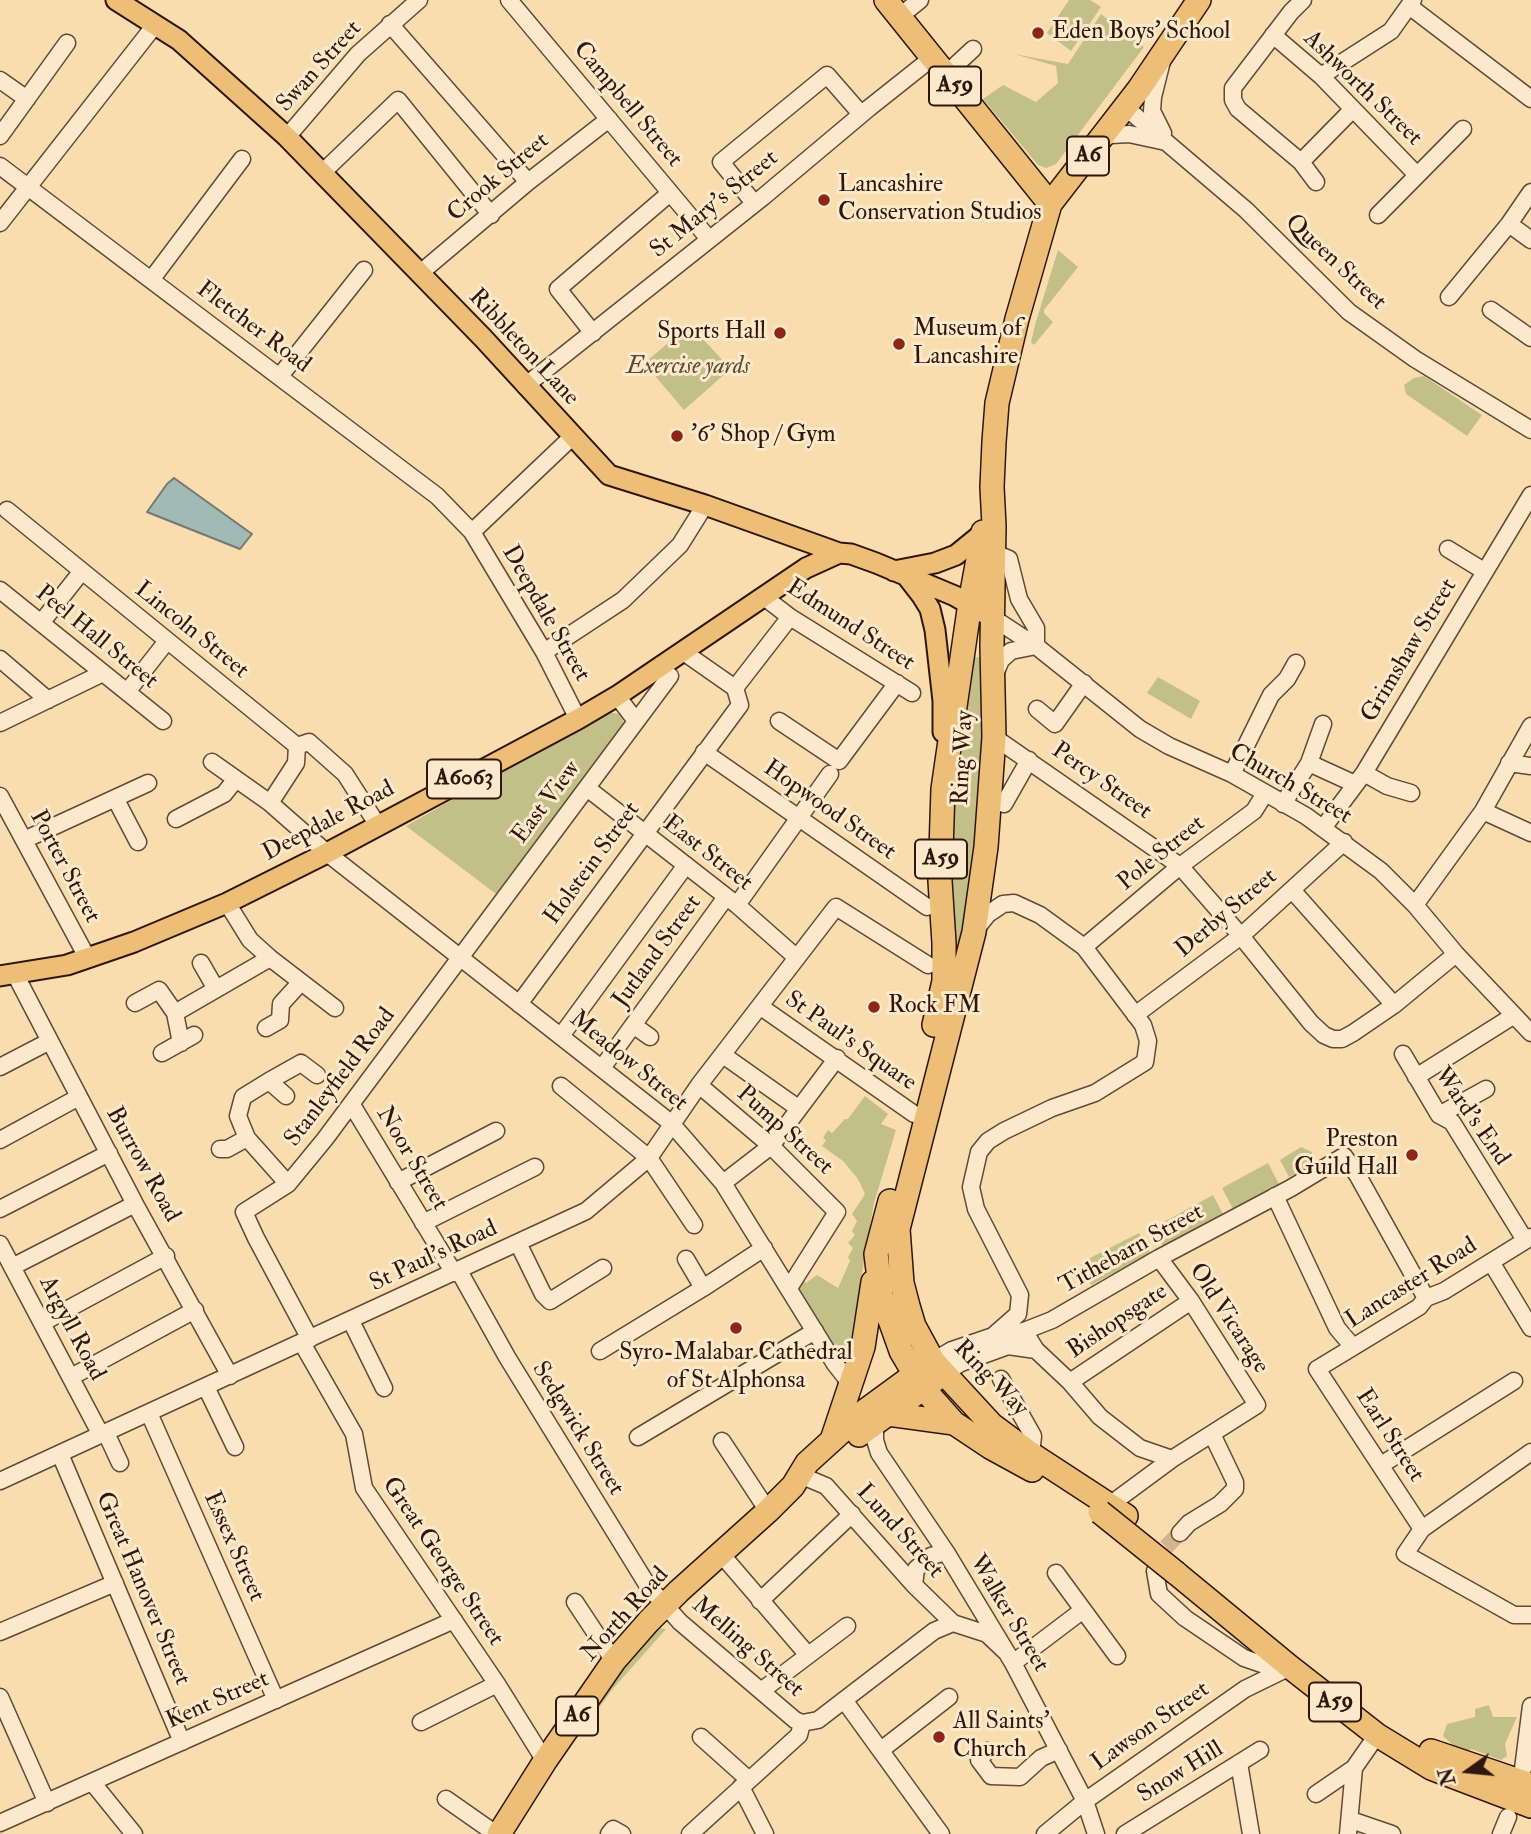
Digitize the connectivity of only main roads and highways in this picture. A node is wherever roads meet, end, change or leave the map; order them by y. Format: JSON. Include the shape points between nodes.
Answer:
{"nodes":[{"id":1,"x":116,"y":0,"type":"edge"},
{"id":2,"x":1199,"y":0,"type":"edge"},
{"id":3,"x":892,"y":8,"type":"edge"},
{"id":4,"x":1025,"y":172,"type":"junction"},
{"id":5,"x":1074,"y":173,"type":"junction"},
{"id":6,"x":1050,"y":204,"type":"junction"},
{"id":7,"x":799,"y":539,"type":"junction"},
{"id":8,"x":988,"y":542,"type":"junction"},
{"id":9,"x":839,"y":553,"type":"junction"},
{"id":10,"x":806,"y":568,"type":"junction"},
{"id":11,"x":899,"y":573,"type":"junction"},
{"id":12,"x":970,"y":603,"type":"junction"},
{"id":13,"x":993,"y":618,"type":"junction"},
{"id":14,"x":943,"y":789,"type":"junction"},
{"id":15,"x":12,"y":975,"type":"edge"},
{"id":16,"x":876,"y":1254,"type":"junction"},
{"id":17,"x":929,"y":1374,"type":"junction"},
{"id":18,"x":882,"y":1418,"type":"junction"},
{"id":19,"x":954,"y":1423,"type":"junction"},
{"id":20,"x":832,"y":1440,"type":"junction"},
{"id":21,"x":800,"y":1482,"type":"junction"},
{"id":22,"x":1112,"y":1511,"type":"junction"},
{"id":23,"x":1172,"y":1568,"type":"junction"},
{"id":24,"x":1527,"y":1777,"type":"edge"},
{"id":25,"x":1531,"y":1806,"type":"edge"},
{"id":26,"x":497,"y":1834,"type":"edge"}],
"edges":[{"from":1,"to":7,"type":"main road","name":"Ribbleton Lane","via":[[179,40],[287,137],[609,475]]},
{"from":2,"to":5,"type":"highway","number":"A6"},
{"from":3,"to":4,"type":"highway","number":"A59"},
{"from":4,"to":5,"type":"highway","via":[[1044,177]]},
{"from":4,"to":6,"type":"highway","number":"A59"},
{"from":5,"to":6,"type":"highway","number":"A6"},
{"from":6,"to":8,"type":"highway","number":"A59","via":[[997,403]]},
{"from":7,"to":9,"type":"main road","name":"Ribbleton Lane"},
{"from":7,"to":10,"type":"main road","via":[[808,553]]},
{"from":8,"to":11,"type":"main road"},
{"from":8,"to":12,"type":"highway","number":"A59"},
{"from":8,"to":13,"type":"highway","number":"A59"},
{"from":9,"to":10,"type":"main road","name":"Deepdale Road","number":"A6063"},
{"from":9,"to":11,"type":"main road","name":"Ribbleton Lane"},
{"from":10,"to":15,"type":"main road","name":"Deepdale Road","number":"A6063","via":[[617,696],[327,853],[227,903],[134,942],[67,965]]},
{"from":11,"to":12,"type":"main road","name":"Ribbleton Lane"},
{"from":11,"to":14,"type":"main road","via":[[922,596],[935,630],[943,701]]},
{"from":12,"to":13,"type":"main road","name":"Ribbleton Lane"},
{"from":12,"to":14,"type":"highway","name":"Ring Way","number":"A59"},
{"from":13,"to":17,"type":"highway","name":"Ring Way","number":"A59","via":[[994,737],[974,932],[898,1229],[905,1295]]},
{"from":14,"to":16,"type":"highway","name":"Ring Way","number":"A59","via":[[944,981]]},
{"from":16,"to":17,"type":"highway","name":"Ring Way","number":"A59","via":[[881,1295],[901,1351]]},
{"from":16,"to":20,"type":"highway","via":[[866,1335]]},
{"from":17,"to":18,"type":"highway","name":"North Road","number":"A6"},
{"from":17,"to":19,"type":"highway","name":"Ring Way","number":"A59"},
{"from":17,"to":20,"type":"highway","name":"North Road","number":"A6","via":[[862,1413]]},
{"from":17,"to":22,"type":"highway","name":"Ring Way","number":"A59"},
{"from":18,"to":19,"type":"highway","name":"Ring Way","number":"A59"},
{"from":18,"to":21,"type":"highway","name":"North Road","number":"A6"},
{"from":19,"to":22,"type":"highway","name":"Ring Way","number":"A59"},
{"from":20,"to":21,"type":"highway","name":"North Road","number":"A6","via":[[807,1463]]},
{"from":21,"to":26,"type":"highway","name":"North Road","number":"A6","via":[[665,1605],[614,1661]]},
{"from":22,"to":23,"type":"highway","name":"Ring Way","number":"A59"},
{"from":23,"to":24,"type":"highway","name":"Ring Way","number":"A59","via":[[1406,1739],[1447,1758]]},
{"from":23,"to":25,"type":"highway","name":"Ring Way","number":"A59","via":[[1286,1669],[1377,1735],[1431,1768]]}]}
